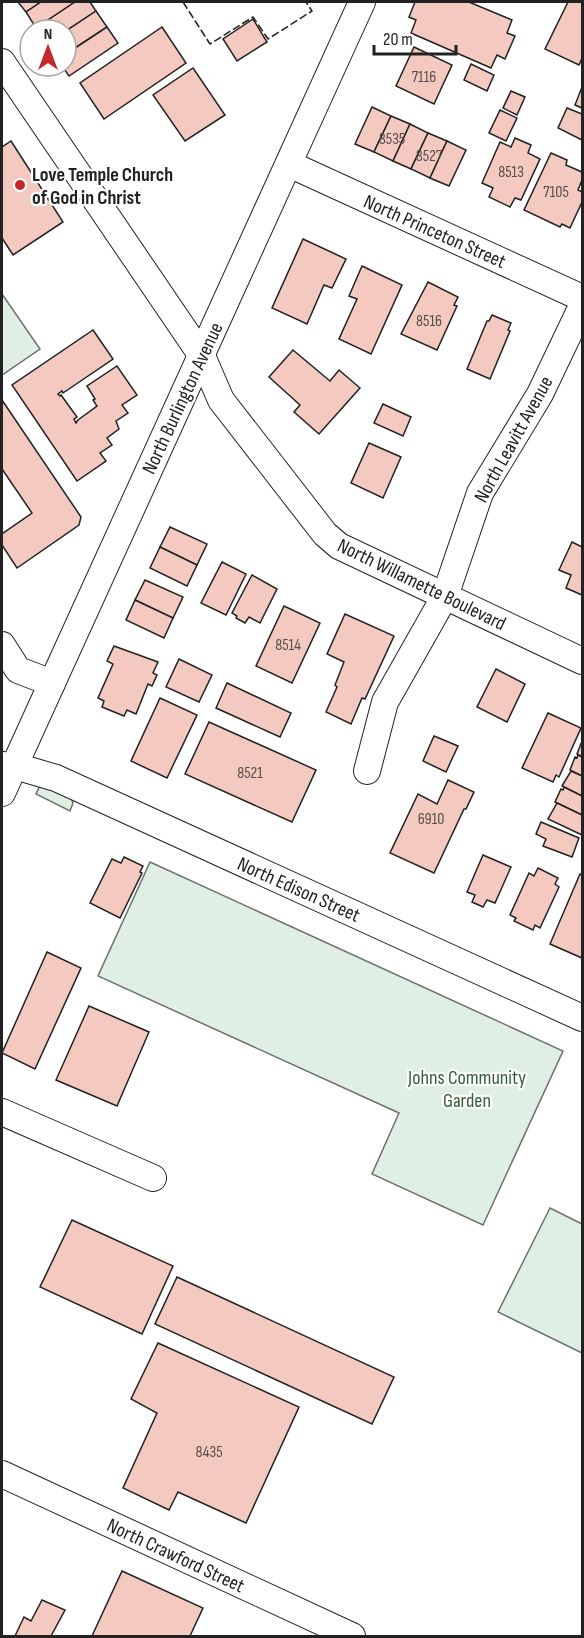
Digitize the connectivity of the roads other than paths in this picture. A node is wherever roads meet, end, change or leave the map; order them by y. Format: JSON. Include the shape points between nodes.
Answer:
{"nodes":[{"id":1,"x":362,"y":2,"type":"edge"},
{"id":2,"x":2,"y":62,"type":"edge"},
{"id":3,"x":289,"y":164,"type":"junction"},
{"id":4,"x":582,"y":298,"type":"edge"},
{"id":5,"x":582,"y":306,"type":"edge"},
{"id":6,"x":202,"y":356,"type":"junction"},
{"id":7,"x":445,"y":596,"type":"junction"},
{"id":8,"x":2,"y":645,"type":"edge"},
{"id":9,"x":582,"y":661,"type":"edge"},
{"id":10,"x":52,"y":683,"type":"junction"},
{"id":11,"x":8,"y":765,"type":"edge"},
{"id":12,"x":367,"y":771,"type":"dead end"},
{"id":13,"x":2,"y":793,"type":"edge"},
{"id":14,"x":582,"y":1018,"type":"edge"},
{"id":15,"x":2,"y":1112,"type":"edge"},
{"id":16,"x":153,"y":1178,"type":"dead end"},
{"id":17,"x":2,"y":1474,"type":"edge"},
{"id":18,"x":352,"y":1636,"type":"edge"}],
"edges":[{"from":1,"to":3,"type":"street","name":"North Burlington Avenue"},
{"from":2,"to":6,"type":"street","name":"North Willamette Boulevard"},
{"from":3,"to":4,"type":"street","name":"North Princeton Street"},
{"from":3,"to":6,"type":"street","name":"North Burlington Avenue"},
{"from":5,"to":7,"type":"street","name":"North Leavitt Avenue","via":[[540,394],[480,493]]},
{"from":6,"to":7,"type":"street","name":"North Willamette Boulevard","via":[[221,400],[330,539]]},
{"from":6,"to":10,"type":"street","name":"North Burlington Avenue"},
{"from":7,"to":9,"type":"street","name":"North Willamette Boulevard"},
{"from":7,"to":12,"type":"street","name":"North Leavitt Avenue","via":[[385,702]]},
{"from":8,"to":10,"type":"street","via":[[18,670]]},
{"from":10,"to":11,"type":"street","name":"North Burlington Avenue"},
{"from":11,"to":13,"type":"street","name":"North Burlington Avenue"},
{"from":11,"to":14,"type":"street","name":"North Edison Street","via":[[56,778]]},
{"from":15,"to":16,"type":"street"},
{"from":17,"to":18,"type":"street","name":"North Crawford Street"}]}
